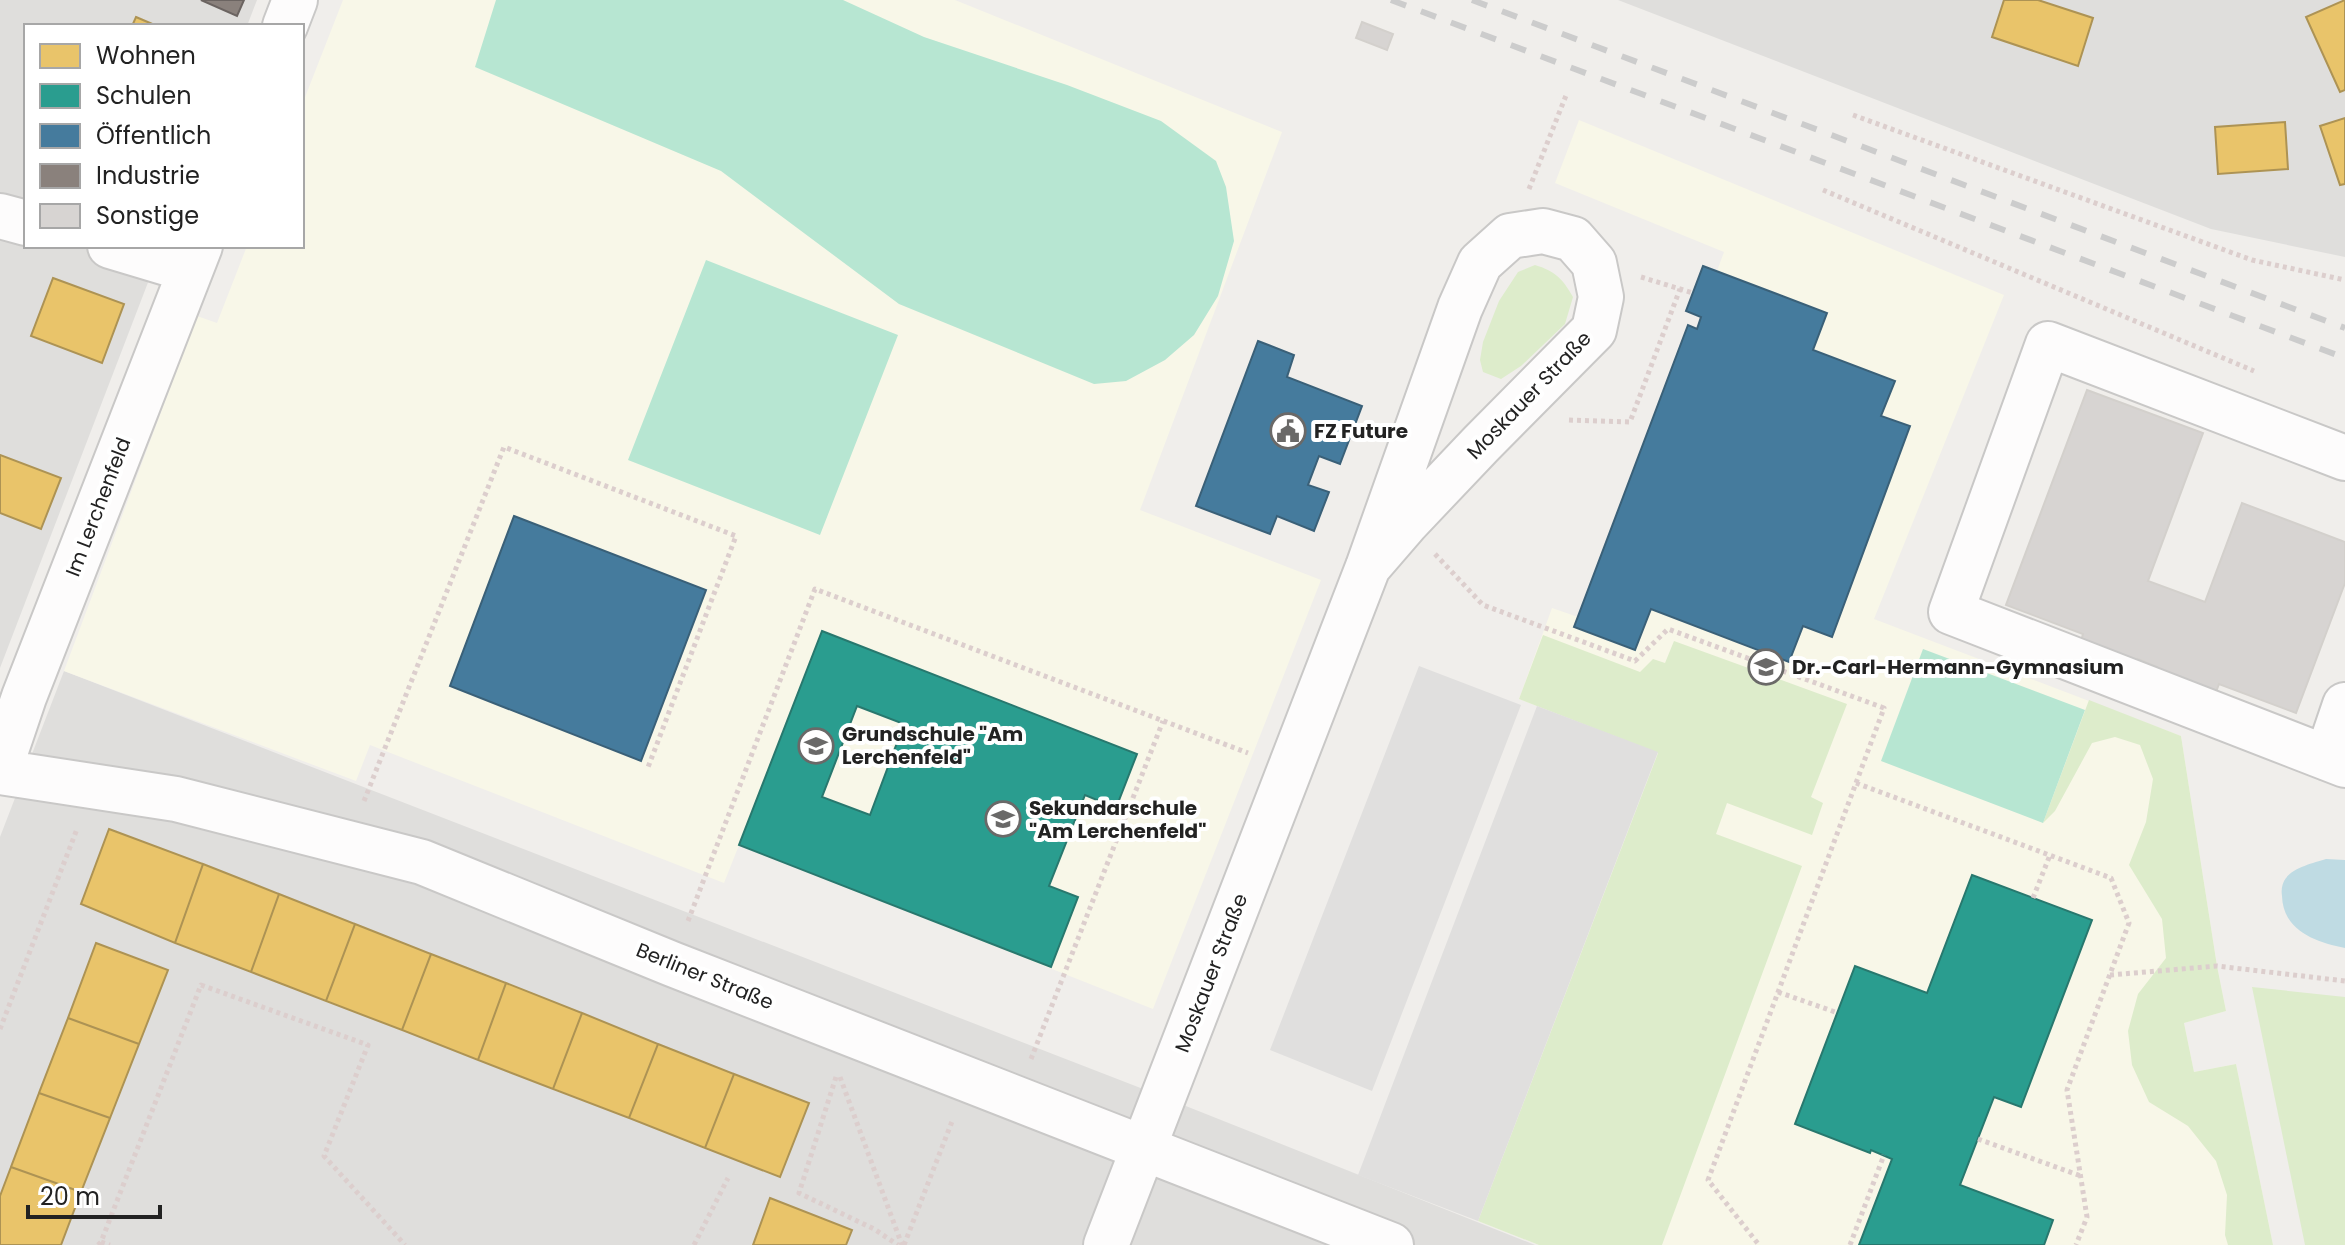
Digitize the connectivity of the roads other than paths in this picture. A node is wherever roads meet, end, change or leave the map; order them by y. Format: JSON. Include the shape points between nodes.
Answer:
{"nodes":[{"id":1,"x":295,"y":0,"type":"edge"},
{"id":2,"x":286,"y":24,"type":"edge"},
{"id":3,"x":0,"y":216,"type":"edge"},
{"id":4,"x":24,"y":222,"type":"edge"},
{"id":5,"x":124,"y":248,"type":"edge"},
{"id":6,"x":195,"y":258,"type":"edge"},
{"id":7,"x":2345,"y":458,"type":"edge"},
{"id":8,"x":1368,"y":567,"type":"junction"},
{"id":9,"x":2345,"y":705,"type":"edge"},
{"id":10,"x":2336,"y":761,"type":"edge"},
{"id":11,"x":0,"y":770,"type":"edge"},
{"id":12,"x":1145,"y":1149,"type":"junction"},
{"id":13,"x":1106,"y":1245,"type":"edge"},
{"id":14,"x":1391,"y":1245,"type":"edge"}],
"edges":[{"from":1,"to":2,"type":"street"},
{"from":3,"to":4,"type":"street"},
{"from":5,"to":6,"type":"street"},
{"from":6,"to":11,"type":"street","name":"Im Lerchenfeld"},
{"from":7,"to":10,"type":"street","via":[[2048,344],[1951,612]]},
{"from":8,"to":8,"type":"street","name":"Moskauer Straße","via":[[1480,263],[1510,236],[1543,231],[1573,239],[1594,263],[1601,297],[1594,330]]},
{"from":8,"to":12,"type":"street","name":"Moskauer Straße"},
{"from":9,"to":10,"type":"street"},
{"from":11,"to":12,"type":"street","name":"Berliner Straße","via":[[176,799],[422,862]]},
{"from":12,"to":13,"type":"street","name":"Moskauer Straße"},
{"from":12,"to":14,"type":"street","name":"Berliner Straße"}]}
